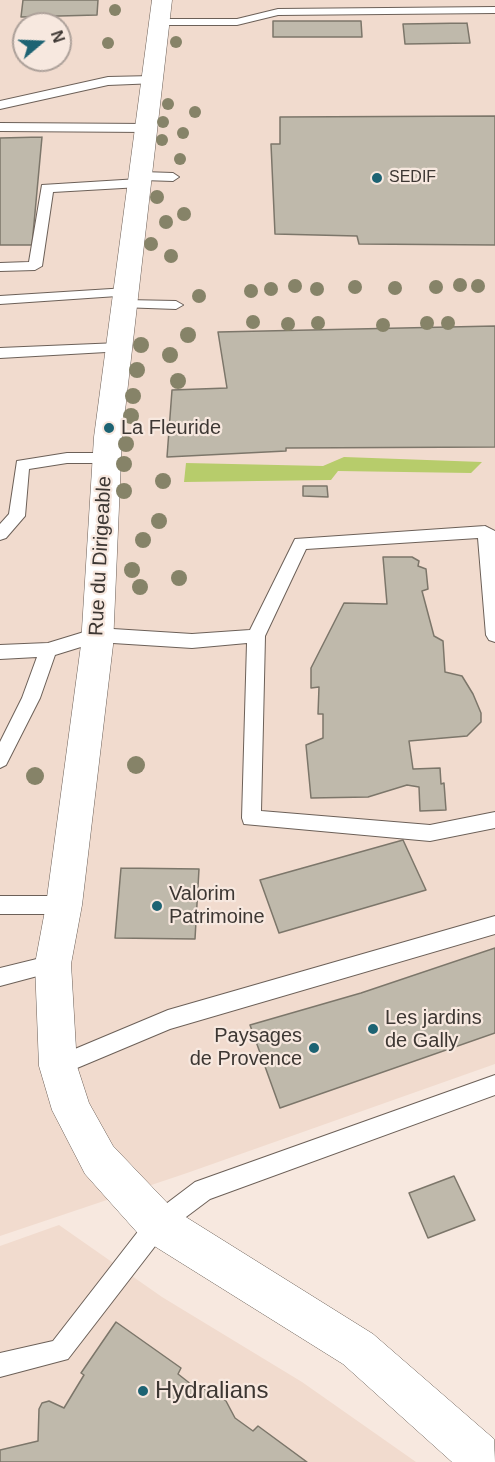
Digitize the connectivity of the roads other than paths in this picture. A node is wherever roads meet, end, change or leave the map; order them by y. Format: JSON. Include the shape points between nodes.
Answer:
{"nodes":[{"id":1,"x":495,"y":10,"type":"edge"},
{"id":2,"x":161,"y":11,"type":"edge"},
{"id":3,"x":153,"y":80,"type":"junction"},
{"id":4,"x":0,"y":105,"type":"edge"},
{"id":5,"x":0,"y":127,"type":"edge"},
{"id":6,"x":147,"y":128,"type":"junction"},
{"id":7,"x":173,"y":177,"type":"dead end"},
{"id":8,"x":141,"y":180,"type":"junction"},
{"id":9,"x":0,"y":267,"type":"edge"},
{"id":10,"x":126,"y":298,"type":"junction"},
{"id":11,"x":0,"y":300,"type":"edge"},
{"id":12,"x":176,"y":305,"type":"dead end"},
{"id":13,"x":120,"y":348,"type":"junction"},
{"id":14,"x":0,"y":353,"type":"edge"},
{"id":15,"x":107,"y":458,"type":"junction"},
{"id":16,"x":0,"y":534,"type":"edge"},
{"id":17,"x":490,"y":536,"type":"edge"},
{"id":18,"x":97,"y":635,"type":"junction"},
{"id":19,"x":495,"y":635,"type":"edge"},
{"id":20,"x":256,"y":636,"type":"junction"},
{"id":21,"x":48,"y":650,"type":"junction"},
{"id":22,"x":0,"y":652,"type":"edge"},
{"id":23,"x":0,"y":760,"type":"edge"},
{"id":24,"x":495,"y":820,"type":"edge"},
{"id":25,"x":0,"y":905,"type":"edge"},
{"id":26,"x":64,"y":905,"type":"junction"},
{"id":27,"x":495,"y":925,"type":"edge"},
{"id":28,"x":53,"y":964,"type":"junction"},
{"id":29,"x":0,"y":977,"type":"edge"},
{"id":30,"x":58,"y":1066,"type":"junction"},
{"id":31,"x":495,"y":1085,"type":"edge"},
{"id":32,"x":158,"y":1224,"type":"junction"},
{"id":33,"x":0,"y":1365,"type":"edge"},
{"id":34,"x":483,"y":1462,"type":"edge"}],
"edges":[{"from":1,"to":2,"type":"lane","via":[[278,12],[237,22]]},
{"from":2,"to":3,"type":"street","name":"Rue du Dirigeable"},
{"from":3,"to":4,"type":"lane","via":[[108,81]]},
{"from":3,"to":6,"type":"street","name":"Rue du Dirigeable"},
{"from":5,"to":6,"type":"lane"},
{"from":6,"to":8,"type":"street","name":"Rue du Dirigeable"},
{"from":7,"to":8,"type":"lane"},
{"from":8,"to":9,"type":"lane","via":[[47,188],[34,266]]},
{"from":8,"to":10,"type":"street","name":"Rue du Dirigeable"},
{"from":10,"to":11,"type":"lane"},
{"from":10,"to":12,"type":"lane"},
{"from":10,"to":13,"type":"street","name":"Rue du Dirigeable"},
{"from":13,"to":14,"type":"lane"},
{"from":13,"to":15,"type":"street","name":"Rue du Dirigeable"},
{"from":15,"to":16,"type":"lane","via":[[67,458],[22,465],[17,516]]},
{"from":15,"to":18,"type":"street","name":"Rue du Dirigeable"},
{"from":17,"to":19,"type":"lane"},
{"from":17,"to":20,"type":"lane","via":[[301,543]]},
{"from":18,"to":20,"type":"lane","via":[[192,641]]},
{"from":18,"to":21,"type":"lane"},
{"from":18,"to":26,"type":"street","name":"Rue du Dirigeable"},
{"from":20,"to":24,"type":"lane","via":[[251,818],[430,833]]},
{"from":21,"to":22,"type":"lane"},
{"from":21,"to":23,"type":"lane","via":[[31,698]]},
{"from":25,"to":26,"type":"lane"},
{"from":26,"to":28,"type":"street","name":"Rue du Dirigeable"},
{"from":27,"to":30,"type":"lane","via":[[168,1020]]},
{"from":28,"to":29,"type":"lane"},
{"from":28,"to":30,"type":"street","name":"Rue du Dirigeable"},
{"from":30,"to":32,"type":"street","name":"Rue du Dirigeable","via":[[72,1110],[99,1160]]},
{"from":31,"to":32,"type":"lane","via":[[203,1190]]},
{"from":32,"to":33,"type":"lane","via":[[60,1352]]},
{"from":32,"to":34,"type":"street","name":"Rue du Dirigeable","via":[[358,1349]]}]}
